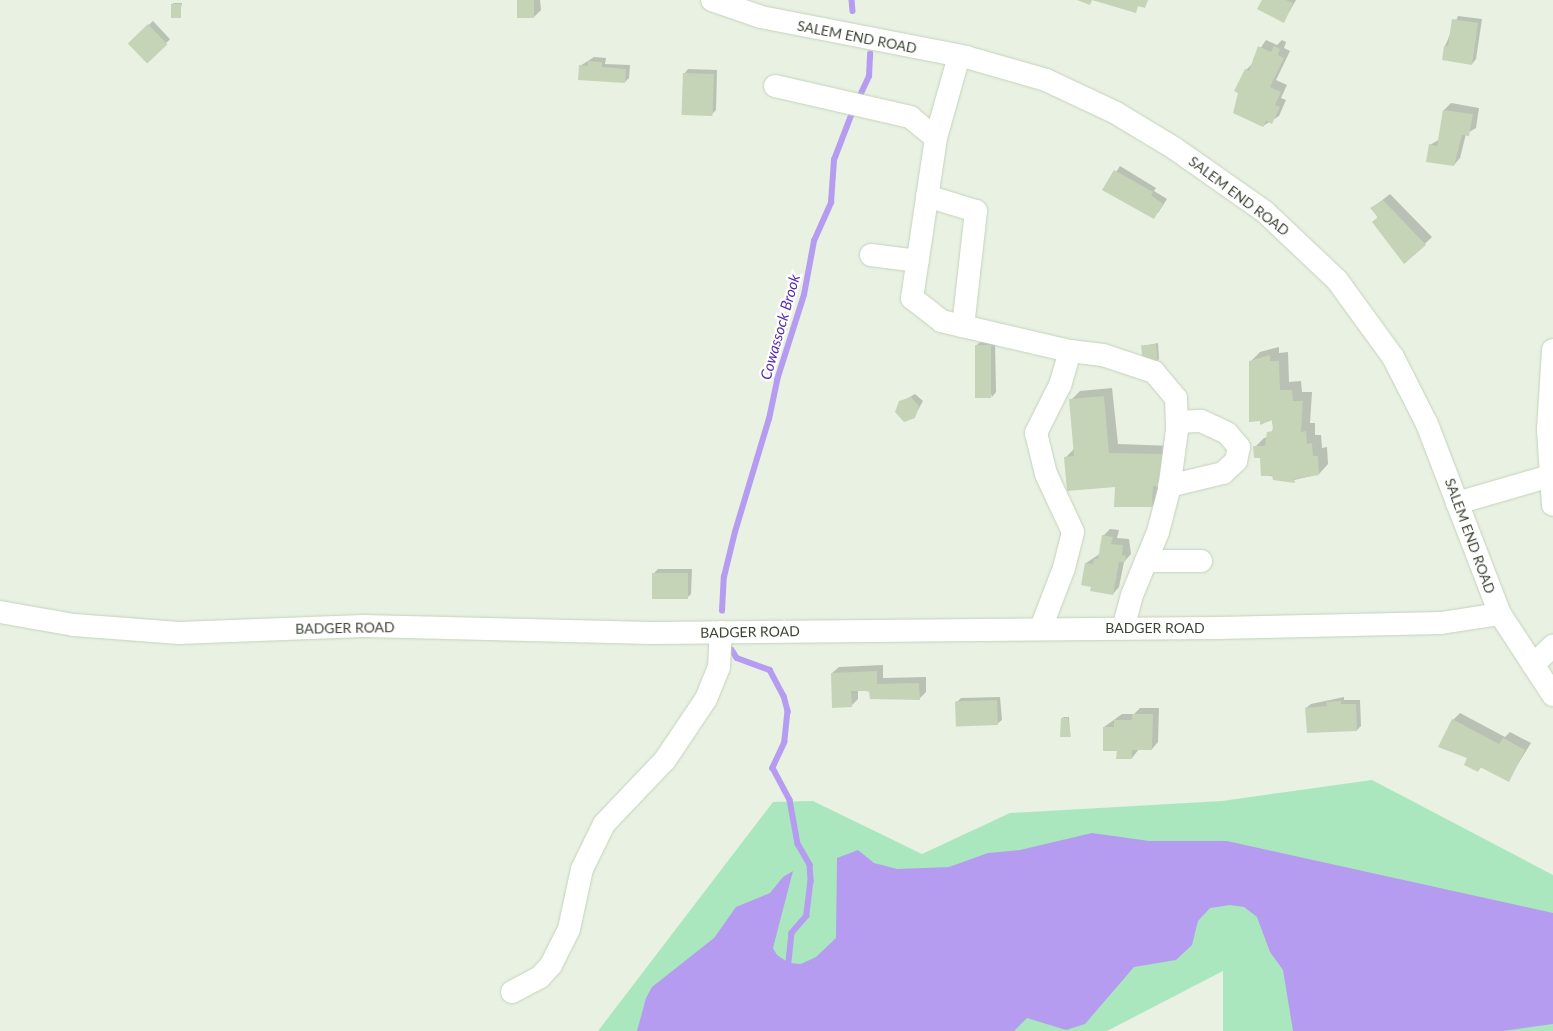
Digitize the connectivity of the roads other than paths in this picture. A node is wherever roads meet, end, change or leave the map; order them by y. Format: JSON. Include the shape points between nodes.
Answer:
{"nodes":[{"id":1,"x":712,"y":0,"type":"edge"},
{"id":2,"x":959,"y":56,"type":"junction"},
{"id":3,"x":775,"y":86,"type":"dead end"},
{"id":4,"x":936,"y":138,"type":"junction"},
{"id":5,"x":928,"y":196,"type":"junction"},
{"id":6,"x":871,"y":255,"type":"dead end"},
{"id":7,"x":918,"y":260,"type":"junction"},
{"id":8,"x":963,"y":326,"type":"junction"},
{"id":9,"x":1553,"y":350,"type":"edge"},
{"id":10,"x":1070,"y":351,"type":"junction"},
{"id":11,"x":1176,"y":422,"type":"junction"},
{"id":12,"x":1550,"y":476,"type":"junction"},
{"id":13,"x":1169,"y":486,"type":"junction"},
{"id":14,"x":1457,"y":503,"type":"junction"},
{"id":15,"x":1553,"y":505,"type":"edge"},
{"id":16,"x":1146,"y":561,"type":"junction"},
{"id":17,"x":1201,"y":561,"type":"dead end"},
{"id":18,"x":0,"y":612,"type":"edge"},
{"id":19,"x":1500,"y":614,"type":"junction"},
{"id":20,"x":1040,"y":628,"type":"junction"},
{"id":21,"x":1123,"y":628,"type":"junction"},
{"id":22,"x":721,"y":632,"type":"junction"},
{"id":23,"x":1553,"y":646,"type":"edge"},
{"id":24,"x":1533,"y":665,"type":"junction"},
{"id":25,"x":1553,"y":695,"type":"edge"},
{"id":26,"x":512,"y":992,"type":"dead end"}],
"edges":[{"from":1,"to":2,"type":"street","name":"SALEM END ROAD","via":[[761,17]]},
{"from":2,"to":4,"type":"street"},
{"from":2,"to":14,"type":"street","name":"SALEM END ROAD","via":[[1046,80],[1116,113],[1236,190],[1292,236],[1337,280],[1392,357],[1422,413]]},
{"from":3,"to":4,"type":"street","via":[[910,118]]},
{"from":4,"to":5,"type":"street"},
{"from":5,"to":7,"type":"street"},
{"from":5,"to":8,"type":"street","via":[[976,211]]},
{"from":6,"to":7,"type":"street"},
{"from":7,"to":8,"type":"street","via":[[912,298],[941,321]]},
{"from":8,"to":10,"type":"street"},
{"from":9,"to":12,"type":"street","via":[[1548,424]]},
{"from":10,"to":11,"type":"street","via":[[1103,355],[1154,372],[1176,398]]},
{"from":10,"to":20,"type":"street","via":[[1060,385],[1036,433],[1046,474],[1073,532],[1064,568]]},
{"from":11,"to":13,"type":"street"},
{"from":11,"to":13,"type":"street","via":[[1201,421],[1227,432],[1239,447],[1236,461],[1223,473]]},
{"from":12,"to":14,"type":"street"},
{"from":12,"to":15,"type":"street"},
{"from":13,"to":16,"type":"street","via":[[1158,532]]},
{"from":14,"to":19,"type":"street","name":"SALEM END ROAD"},
{"from":16,"to":17,"type":"street"},
{"from":16,"to":21,"type":"street"},
{"from":18,"to":22,"type":"street","name":"BADGER ROAD","via":[[74,625],[179,634],[363,626]]},
{"from":19,"to":21,"type":"street","name":"BADGER ROAD","via":[[1432,624]]},
{"from":19,"to":24,"type":"street","name":"SALEM END ROAD"},
{"from":20,"to":21,"type":"street","name":"BADGER ROAD"},
{"from":20,"to":22,"type":"street","name":"BADGER ROAD"},
{"from":22,"to":26,"type":"street","via":[[719,666],[701,705],[665,760],[618,807],[593,845],[582,869],[569,929],[560,949],[540,977]]},
{"from":23,"to":24,"type":"street"},
{"from":24,"to":25,"type":"street","name":"SALEM END ROAD"}]}
